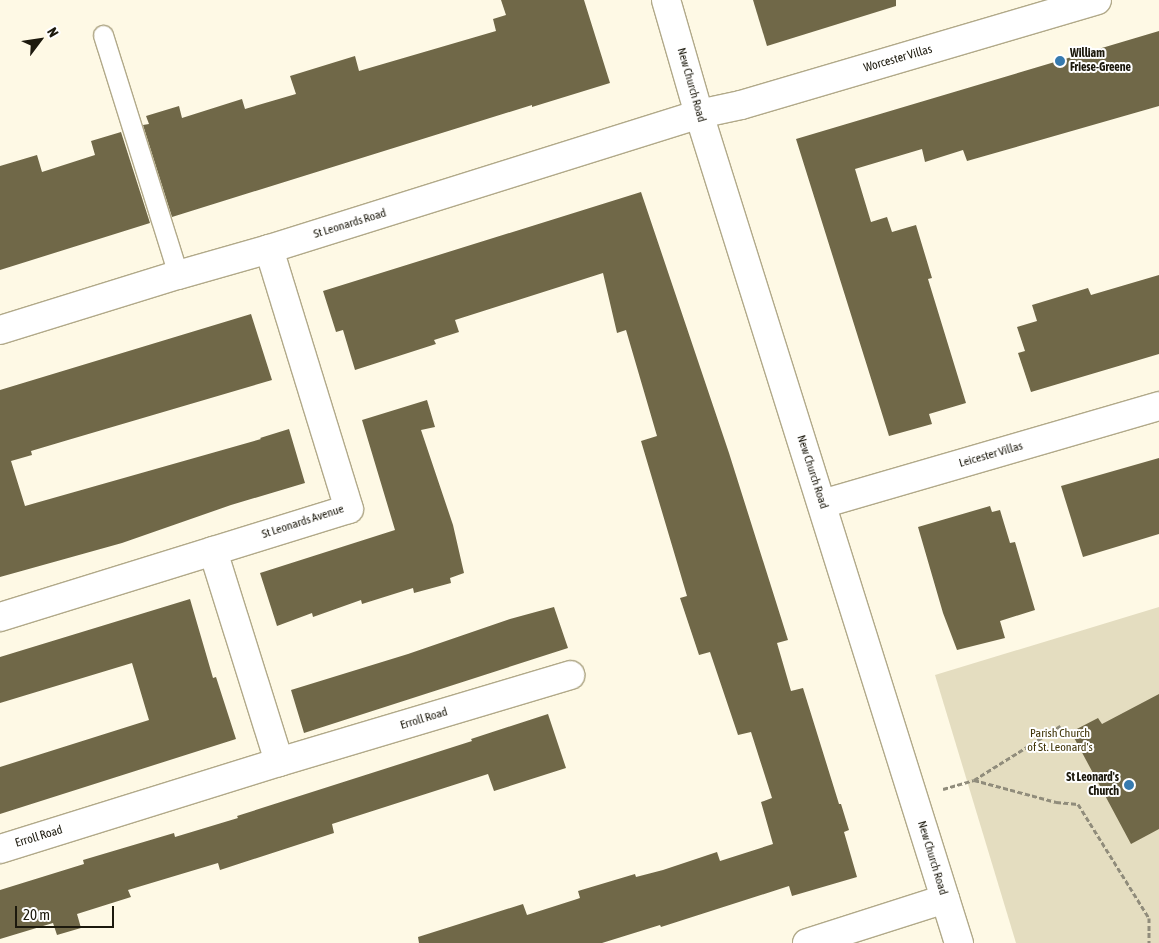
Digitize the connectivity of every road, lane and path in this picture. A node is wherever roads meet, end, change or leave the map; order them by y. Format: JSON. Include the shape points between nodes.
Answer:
{"nodes":[{"id":1,"x":666,"y":0,"type":"edge"},
{"id":2,"x":1097,"y":0,"type":"edge"},
{"id":3,"x":103,"y":35,"type":"dead end"},
{"id":4,"x":699,"y":114,"type":"junction"},
{"id":5,"x":269,"y":250,"type":"junction"},
{"id":6,"x":178,"y":275,"type":"junction"},
{"id":7,"x":0,"y":330,"type":"edge"},
{"id":8,"x":1159,"y":406,"type":"edge"},
{"id":9,"x":822,"y":504,"type":"junction"},
{"id":10,"x":213,"y":551,"type":"junction"},
{"id":11,"x":0,"y":617,"type":"edge"},
{"id":12,"x":570,"y":675,"type":"dead end"},
{"id":13,"x":1060,"y":726,"type":"dead end"},
{"id":14,"x":278,"y":762,"type":"junction"},
{"id":15,"x":974,"y":780,"type":"junction"},
{"id":16,"x":914,"y":797,"type":"junction"},
{"id":17,"x":0,"y":849,"type":"edge"},
{"id":18,"x":945,"y":899,"type":"junction"},
{"id":19,"x":807,"y":943,"type":"edge"},
{"id":20,"x":959,"y":943,"type":"edge"},
{"id":21,"x":1149,"y":943,"type":"edge"}],
"edges":[{"from":1,"to":4,"type":"street","name":"New Church Road"},
{"from":2,"to":4,"type":"street","name":"Worcester Villas","via":[[741,105]]},
{"from":3,"to":6,"type":"lane"},
{"from":4,"to":5,"type":"street","name":"St Leonards Road"},
{"from":4,"to":9,"type":"street","name":"New Church Road"},
{"from":5,"to":6,"type":"street","name":"St Leonards Road"},
{"from":5,"to":10,"type":"street","name":"St Leonards Avenue","via":[[349,509]]},
{"from":6,"to":7,"type":"street","name":"St Leonards Road"},
{"from":8,"to":9,"type":"street","name":"Leicester Villas"},
{"from":9,"to":16,"type":"street","name":"New Church Road"},
{"from":10,"to":11,"type":"street","name":"St Leonards Avenue"},
{"from":10,"to":14,"type":"street"},
{"from":12,"to":14,"type":"street","name":"Erroll Road"},
{"from":13,"to":15,"type":"path"},
{"from":14,"to":17,"type":"street","name":"Erroll Road"},
{"from":15,"to":16,"type":"path"},
{"from":15,"to":21,"type":"path","via":[[1056,802],[1078,804],[1149,918]]},
{"from":16,"to":18,"type":"street","name":"New Church Road"},
{"from":18,"to":19,"type":"street"},
{"from":18,"to":20,"type":"street","name":"New Church Road"}]}
